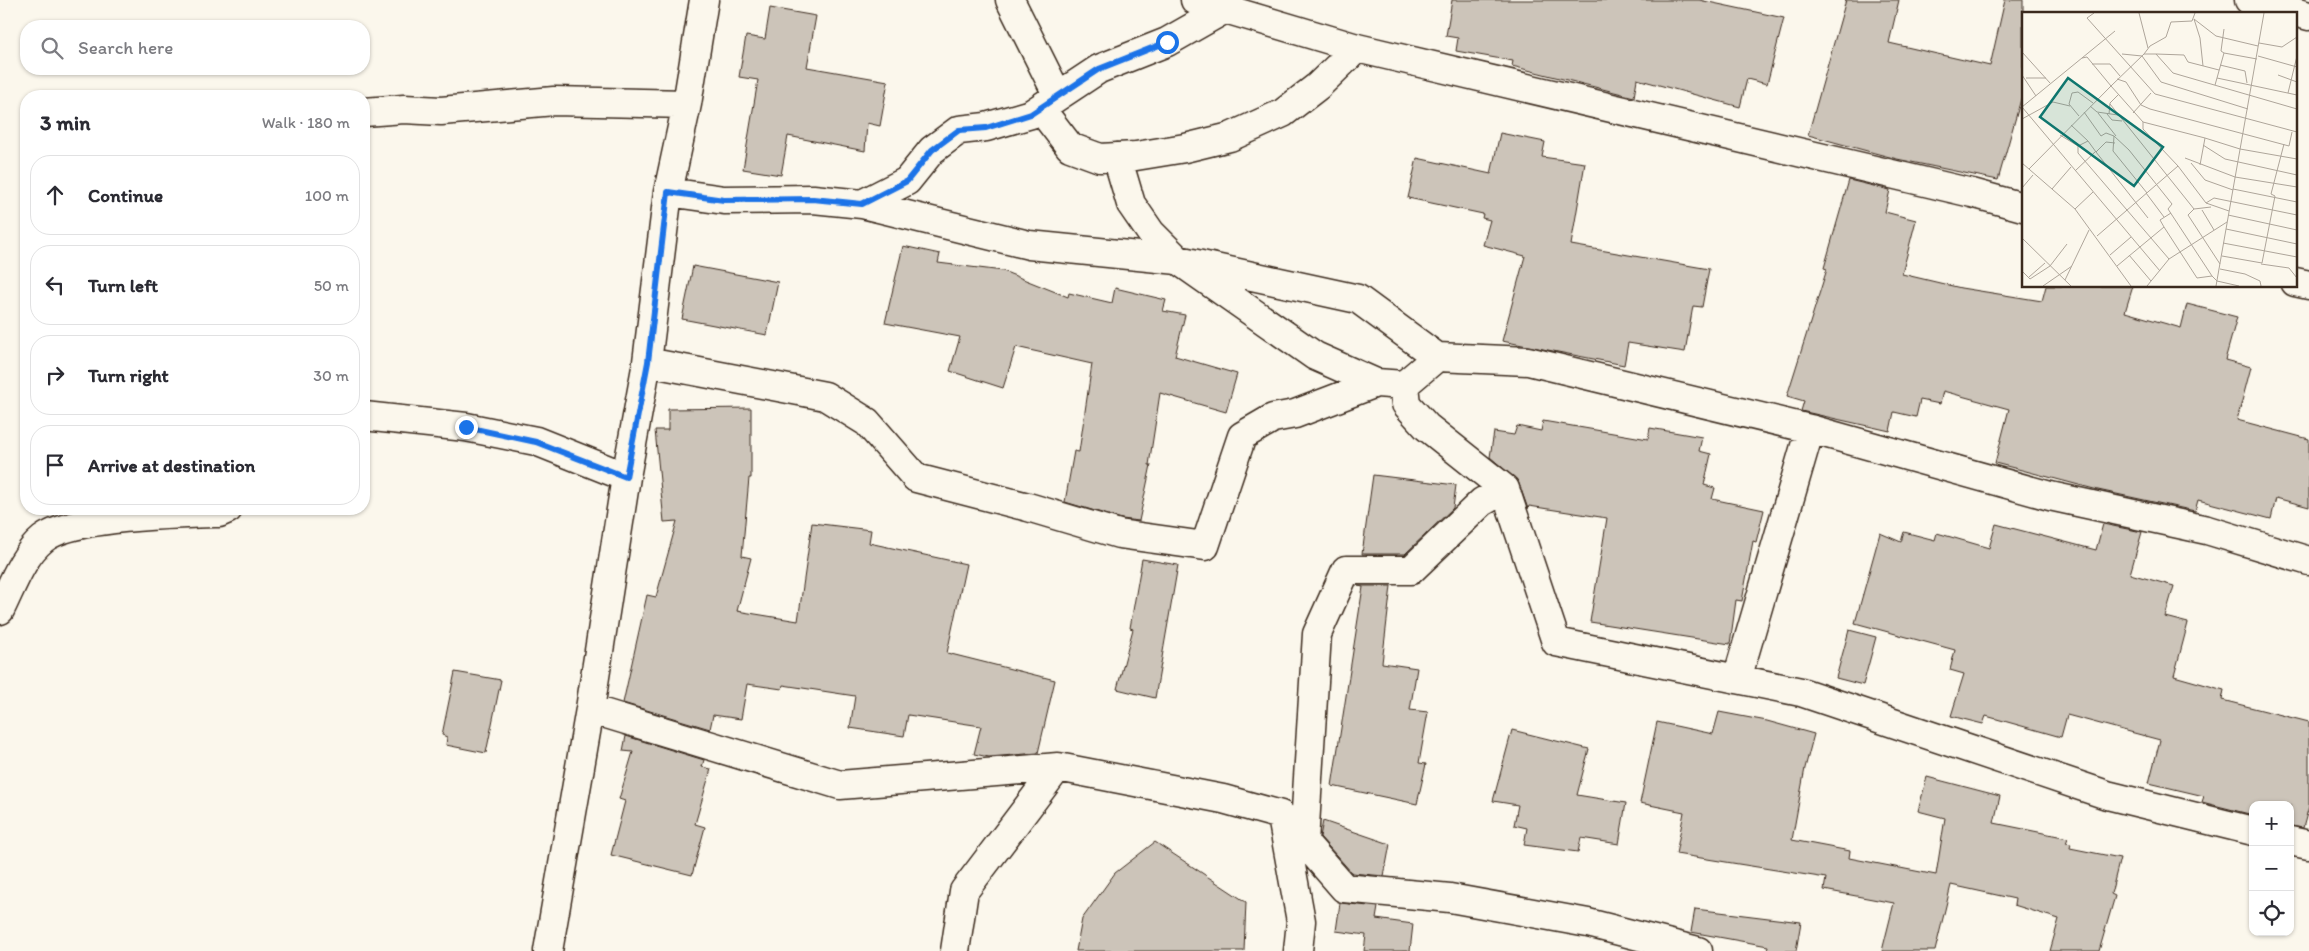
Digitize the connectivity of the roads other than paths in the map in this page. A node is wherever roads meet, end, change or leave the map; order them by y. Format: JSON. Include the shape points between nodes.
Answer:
{"nodes":[{"id":1,"x":704,"y":0,"type":"edge"},
{"id":2,"x":1010,"y":0,"type":"edge"},
{"id":3,"x":1195,"y":0,"type":"edge"},
{"id":4,"x":2248,"y":0,"type":"edge"},
{"id":5,"x":1224,"y":9,"type":"junction"},
{"id":6,"x":2294,"y":12,"type":"edge"},
{"id":7,"x":2296,"y":13,"type":"edge"},
{"id":8,"x":2309,"y":16,"type":"edge"},
{"id":9,"x":1357,"y":48,"type":"junction"},
{"id":10,"x":1049,"y":102,"type":"junction"},
{"id":11,"x":687,"y":104,"type":"junction"},
{"id":12,"x":370,"y":112,"type":"edge"},
{"id":13,"x":1117,"y":157,"type":"junction"},
{"id":14,"x":668,"y":192,"type":"junction"},
{"id":15,"x":862,"y":204,"type":"junction"},
{"id":16,"x":2022,"y":207,"type":"edge"},
{"id":17,"x":1178,"y":260,"type":"junction"},
{"id":18,"x":2296,"y":282,"type":"edge"},
{"id":19,"x":2309,"y":286,"type":"edge"},
{"id":20,"x":1437,"y":357,"type":"junction"},
{"id":21,"x":648,"y":362,"type":"junction"},
{"id":22,"x":1376,"y":383,"type":"junction"},
{"id":23,"x":1404,"y":384,"type":"junction"},
{"id":24,"x":370,"y":417,"type":"edge"},
{"id":25,"x":1810,"y":429,"type":"junction"},
{"id":26,"x":626,"y":477,"type":"junction"},
{"id":27,"x":1505,"y":489,"type":"junction"},
{"id":28,"x":136,"y":515,"type":"edge"},
{"id":29,"x":2309,"y":560,"type":"edge"},
{"id":30,"x":0,"y":610,"type":"edge"},
{"id":31,"x":1737,"y":679,"type":"junction"},
{"id":32,"x":590,"y":709,"type":"junction"},
{"id":33,"x":1058,"y":767,"type":"junction"},
{"id":34,"x":1282,"y":815,"type":"junction"},
{"id":35,"x":2249,"y":830,"type":"edge"},
{"id":36,"x":1304,"y":842,"type":"junction"},
{"id":37,"x":2294,"y":842,"type":"edge"},
{"id":38,"x":2309,"y":845,"type":"edge"},
{"id":39,"x":548,"y":951,"type":"edge"},
{"id":40,"x":954,"y":951,"type":"edge"},
{"id":41,"x":1298,"y":951,"type":"edge"},
{"id":42,"x":1698,"y":951,"type":"edge"}],
"edges":[{"from":1,"to":11,"type":"street"},
{"from":2,"to":10,"type":"street"},
{"from":3,"to":5,"type":"street"},
{"from":4,"to":6,"type":"street"},
{"from":5,"to":9,"type":"street"},
{"from":5,"to":10,"type":"street","via":[[1167,42],[1099,69]]},
{"from":7,"to":8,"type":"street"},
{"from":9,"to":13,"type":"street","via":[[1318,86],[1283,113],[1239,133],[1185,148]]},
{"from":9,"to":16,"type":"street"},
{"from":10,"to":13,"type":"street","via":[[1070,146],[1100,158]]},
{"from":10,"to":15,"type":"street","via":[[1031,114],[986,128],[959,130],[932,150],[907,181]]},
{"from":11,"to":12,"type":"street","via":[[554,101],[441,111]]},
{"from":11,"to":14,"type":"street"},
{"from":13,"to":17,"type":"street","via":[[1131,204],[1151,234]]},
{"from":14,"to":15,"type":"street","via":[[724,200],[813,199]]},
{"from":14,"to":21,"type":"street"},
{"from":15,"to":17,"type":"street","via":[[1029,245]]},
{"from":17,"to":20,"type":"street","via":[[1358,299]]},
{"from":17,"to":22,"type":"street","via":[[1315,356]]},
{"from":18,"to":19,"type":"street"},
{"from":20,"to":23,"type":"street"},
{"from":20,"to":25,"type":"street","via":[[1528,361]]},
{"from":21,"to":22,"type":"street","via":[[825,396],[866,422],[916,478],[1119,534],[1205,546],[1242,436],[1273,418],[1295,414]]},
{"from":21,"to":26,"type":"street"},
{"from":22,"to":23,"type":"street"},
{"from":23,"to":27,"type":"street","via":[[1406,404],[1427,427]]},
{"from":24,"to":26,"type":"street","via":[[466,427],[536,442]]},
{"from":25,"to":29,"type":"street","via":[[2050,496],[2207,530]]},
{"from":25,"to":31,"type":"street"},
{"from":26,"to":32,"type":"street"},
{"from":27,"to":31,"type":"street","via":[[1556,642]]},
{"from":27,"to":36,"type":"street","via":[[1482,502],[1412,570],[1346,570],[1317,634]]},
{"from":28,"to":30,"type":"street","via":[[74,526],[45,538],[30,552]]},
{"from":31,"to":35,"type":"street","via":[[1801,692],[2107,795]]},
{"from":32,"to":33,"type":"street","via":[[840,785]]},
{"from":32,"to":39,"type":"street"},
{"from":33,"to":34,"type":"street","via":[[1223,799]]},
{"from":33,"to":40,"type":"street","via":[[964,891]]},
{"from":34,"to":36,"type":"street"},
{"from":34,"to":41,"type":"street","via":[[1301,921]]},
{"from":36,"to":42,"type":"street","via":[[1344,888],[1450,898],[1588,923]]},
{"from":37,"to":38,"type":"street"}]}
